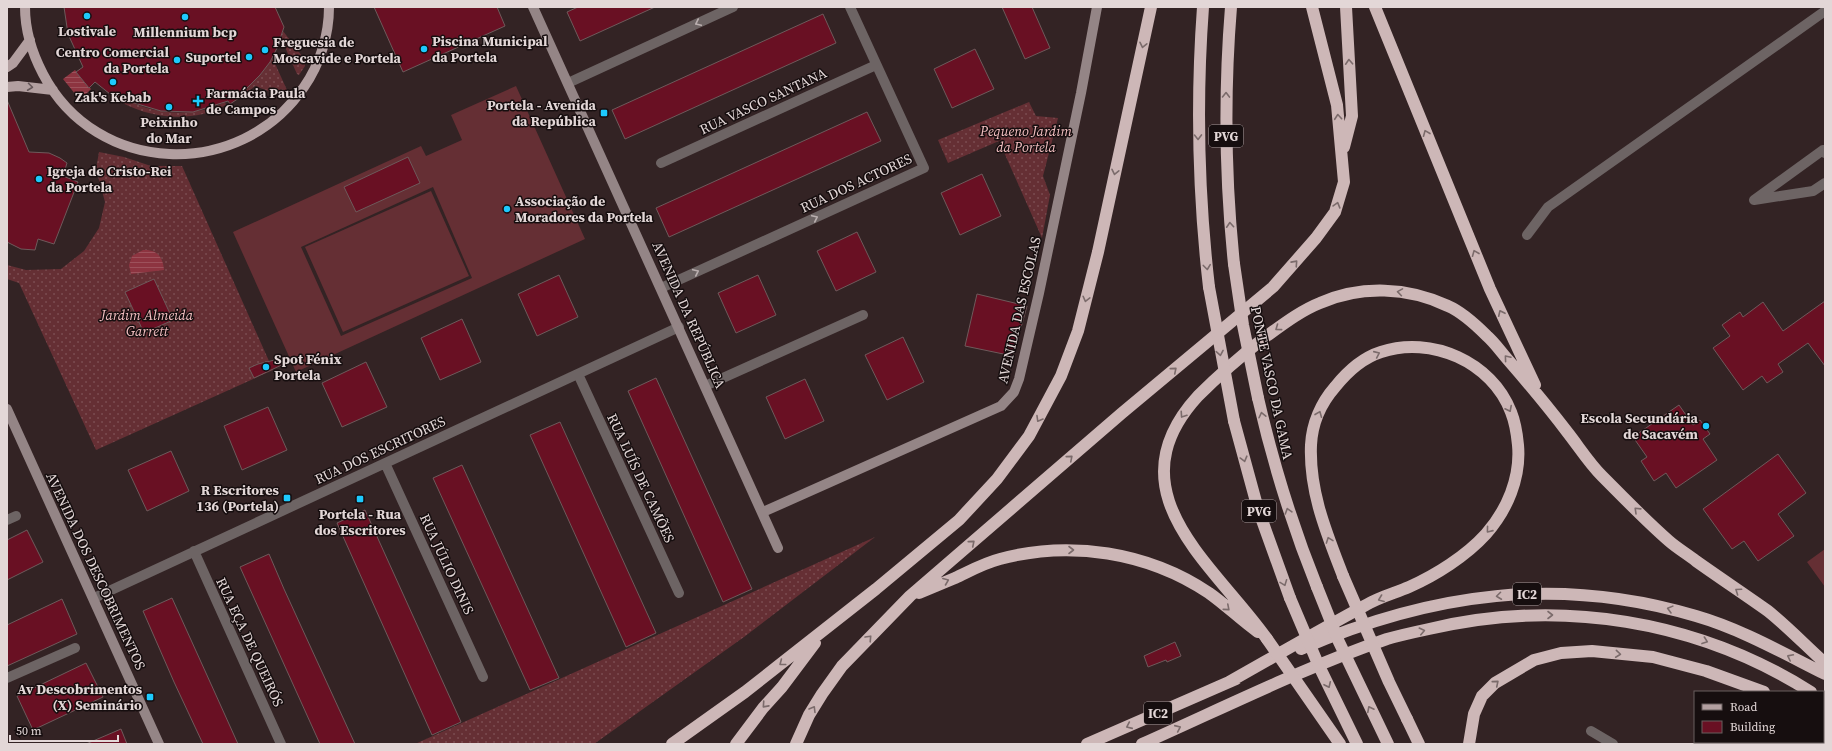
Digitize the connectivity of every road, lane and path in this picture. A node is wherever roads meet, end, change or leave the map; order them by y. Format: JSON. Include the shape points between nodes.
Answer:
{"nodes":[{"id":1,"x":25,"y":7,"type":"edge"},
{"id":2,"x":329,"y":7,"type":"edge"},
{"id":3,"x":534,"y":7,"type":"edge"},
{"id":4,"x":733,"y":7,"type":"edge"},
{"id":5,"x":850,"y":7,"type":"edge"},
{"id":6,"x":1097,"y":7,"type":"edge"},
{"id":7,"x":1151,"y":7,"type":"edge"},
{"id":8,"x":1197,"y":7,"type":"edge"},
{"id":9,"x":1203,"y":7,"type":"edge"},
{"id":10,"x":1231,"y":7,"type":"edge"},
{"id":11,"x":1312,"y":7,"type":"edge"},
{"id":12,"x":1346,"y":7,"type":"edge"},
{"id":13,"x":1375,"y":7,"type":"edge"},
{"id":14,"x":1825,"y":11,"type":"edge"},
{"id":15,"x":30,"y":40,"type":"junction"},
{"id":16,"x":1200,"y":42,"type":"junction"},
{"id":17,"x":876,"y":65,"type":"junction"},
{"id":18,"x":7,"y":67,"type":"edge"},
{"id":19,"x":568,"y":83,"type":"junction"},
{"id":20,"x":7,"y":87,"type":"edge"},
{"id":21,"x":53,"y":90,"type":"junction"},
{"id":22,"x":1825,"y":153,"type":"edge"},
{"id":23,"x":1342,"y":156,"type":"junction"},
{"id":24,"x":661,"y":163,"type":"dead end"},
{"id":25,"x":1825,"y":182,"type":"edge"},
{"id":26,"x":1527,"y":235,"type":"dead end"},
{"id":27,"x":661,"y":288,"type":"junction"},
{"id":28,"x":863,"y":315,"type":"dead end"},
{"id":29,"x":679,"y":327,"type":"junction"},
{"id":30,"x":578,"y":374,"type":"junction"},
{"id":31,"x":706,"y":386,"type":"junction"},
{"id":32,"x":1541,"y":398,"type":"junction"},
{"id":33,"x":7,"y":409,"type":"edge"},
{"id":34,"x":385,"y":463,"type":"junction"},
{"id":35,"x":763,"y":512,"type":"junction"},
{"id":36,"x":778,"y":548,"type":"dead end"},
{"id":37,"x":194,"y":551,"type":"junction"},
{"id":38,"x":679,"y":593,"type":"dead end"},
{"id":39,"x":910,"y":596,"type":"junction"},
{"id":40,"x":94,"y":598,"type":"junction"},
{"id":41,"x":824,"y":630,"type":"junction"},
{"id":42,"x":1267,"y":639,"type":"junction"},
{"id":43,"x":75,"y":648,"type":"dead end"},
{"id":44,"x":1825,"y":663,"type":"edge"},
{"id":45,"x":1825,"y":674,"type":"edge"},
{"id":46,"x":483,"y":677,"type":"dead end"},
{"id":47,"x":7,"y":678,"type":"edge"},
{"id":48,"x":1229,"y":682,"type":"junction"},
{"id":49,"x":1761,"y":691,"type":"edge"},
{"id":50,"x":1809,"y":691,"type":"edge"},
{"id":51,"x":1591,"y":731,"type":"dead end"},
{"id":52,"x":159,"y":744,"type":"edge"},
{"id":53,"x":282,"y":744,"type":"edge"},
{"id":54,"x":672,"y":744,"type":"edge"},
{"id":55,"x":736,"y":744,"type":"edge"},
{"id":56,"x":796,"y":744,"type":"edge"},
{"id":57,"x":1087,"y":744,"type":"edge"},
{"id":58,"x":1142,"y":744,"type":"edge"},
{"id":59,"x":1340,"y":744,"type":"edge"},
{"id":60,"x":1357,"y":744,"type":"edge"},
{"id":61,"x":1388,"y":744,"type":"edge"},
{"id":62,"x":1419,"y":744,"type":"edge"},
{"id":63,"x":1469,"y":744,"type":"edge"},
{"id":64,"x":1613,"y":744,"type":"edge"}],
"edges":[{"from":1,"to":15,"type":"main road"},
{"from":2,"to":21,"type":"main road","via":[[323,47],[298,96],[272,122],[256,133],[223,148],[175,155],[150,153],[132,148],[84,123]]},
{"from":3,"to":19,"type":"street","name":"AVENIDA DA REPÚBLICA"},
{"from":4,"to":19,"type":"street","one_way":true},
{"from":5,"to":17,"type":"street","name":"RUA DOS ACTORES"},
{"from":6,"to":35,"type":"street","name":"AVENIDA DAS ESCOLAS","via":[[1039,293],[1014,392],[1001,406]]},
{"from":7,"to":41,"type":"highway","one_way":true,"via":[[1098,252],[1078,331],[1050,400],[1014,458],[959,520]]},
{"from":8,"to":16,"type":"highway"},
{"from":9,"to":16,"type":"highway","number":"PVG"},
{"from":61,"to":10,"type":"highway","name":"PONTE VASCO DA GAMA","number":"PVG","one_way":true,"bridge":true,"via":[[1339,642],[1317,587],[1286,503],[1258,398],[1234,264],[1226,136],[1226,78]]},
{"from":23,"to":11,"type":"highway","one_way":true,"via":[[1337,105]]},
{"from":23,"to":12,"type":"highway","one_way":true,"via":[[1352,116]]},
{"from":32,"to":13,"type":"highway","one_way":true,"via":[[1490,289]]},
{"from":14,"to":26,"type":"street","via":[[1548,207]]},
{"from":15,"to":18,"type":"main road"},
{"from":15,"to":21,"type":"main road","via":[[38,66]]},
{"from":16,"to":60,"type":"highway","number":"PVG","one_way":true,"bridge":true,"via":[[1198,137],[1203,225],[1209,287],[1234,421],[1258,509],[1290,598],[1318,664]]},
{"from":17,"to":24,"type":"street","name":"RUA VASCO SANTANA"},
{"from":27,"to":17,"type":"street","name":"RUA DOS ACTORES","one_way":true,"via":[[924,168]]},
{"from":19,"to":27,"type":"street","name":"AVENIDA DA REPÚBLICA"},
{"from":20,"to":21,"type":"main road","one_way":true},
{"from":22,"to":25,"type":"street","via":[[1823,150],[1754,200],[1812,191]]},
{"from":39,"to":23,"type":"highway","one_way":true,"via":[[1272,287],[1316,238],[1335,212],[1344,182]]},
{"from":27,"to":29,"type":"street","name":"AVENIDA DA REPÚBLICA"},
{"from":28,"to":31,"type":"street"},
{"from":29,"to":30,"type":"street","name":"RUA DOS ESCRITORES"},
{"from":29,"to":31,"type":"street","name":"AVENIDA DA REPÚBLICA"},
{"from":30,"to":34,"type":"street","name":"RUA DOS ESCRITORES"},
{"from":30,"to":38,"type":"street","name":"RUA LUÍS DE CAMÕES"},
{"from":31,"to":35,"type":"street","name":"AVENIDA DA REPÚBLICA"},
{"from":32,"to":42,"type":"highway","one_way":true,"via":[[1489,337],[1468,319],[1449,306],[1398,290],[1370,290],[1345,294],[1320,303],[1296,316],[1234,362],[1188,407],[1177,424],[1168,443],[1164,481],[1167,498],[1184,533]]},
{"from":44,"to":32,"type":"highway","one_way":true,"via":[[1770,613],[1670,542],[1598,472]]},
{"from":33,"to":40,"type":"street","name":"AVENIDA DOS DESCOBRIMENTOS"},
{"from":34,"to":37,"type":"street","name":"RUA DOS ESCRITORES"},
{"from":34,"to":46,"type":"street","name":"RUA JÚLIO DINIS"},
{"from":35,"to":36,"type":"street","name":"AVENIDA DA REPÚBLICA"},
{"from":37,"to":40,"type":"street","name":"RUA DOS ESCRITORES"},
{"from":37,"to":53,"type":"street","name":"RUA EÇA DE QUEIRÓS"},
{"from":39,"to":42,"type":"highway","one_way":true,"via":[[998,559],[1043,551],[1086,550],[1160,568],[1196,585]]},
{"from":56,"to":39,"type":"highway","one_way":true,"via":[[819,699],[842,666]]},
{"from":40,"to":52,"type":"street","name":"AVENIDA DOS DESCOBRIMENTOS"},
{"from":41,"to":54,"type":"highway","one_way":true,"via":[[745,692]]},
{"from":41,"to":55,"type":"highway","one_way":true},
{"from":42,"to":59,"type":"highway","bridge":true},
{"from":43,"to":47,"type":"street"},
{"from":45,"to":48,"type":"highway","number":"IC2","one_way":true,"via":[[1763,643],[1697,616],[1619,598],[1549,593],[1469,599],[1404,613],[1322,640]]},
{"from":48,"to":57,"type":"highway","number":"IC2","one_way":true},
{"from":62,"to":48,"type":"highway","one_way":true,"bridge":true,"via":[[1389,682],[1344,576],[1319,512],[1311,466],[1311,444],[1314,428],[1329,394],[1345,375],[1363,361],[1380,352],[1406,346],[1432,348],[1458,356],[1481,371],[1497,387],[1511,411],[1517,432],[1519,456],[1516,478],[1507,504],[1497,521],[1471,548],[1432,575],[1369,603]]},
{"from":63,"to":49,"type":"highway","one_way":true,"via":[[1474,714],[1482,696],[1495,683],[1534,660],[1568,652],[1592,651],[1653,657],[1706,671]]},
{"from":58,"to":50,"type":"highway","number":"IC2","one_way":true,"via":[[1332,660],[1389,639],[1462,622],[1504,616],[1568,615],[1605,618],[1686,634],[1762,664]]},
{"from":51,"to":64,"type":"street"}]}
